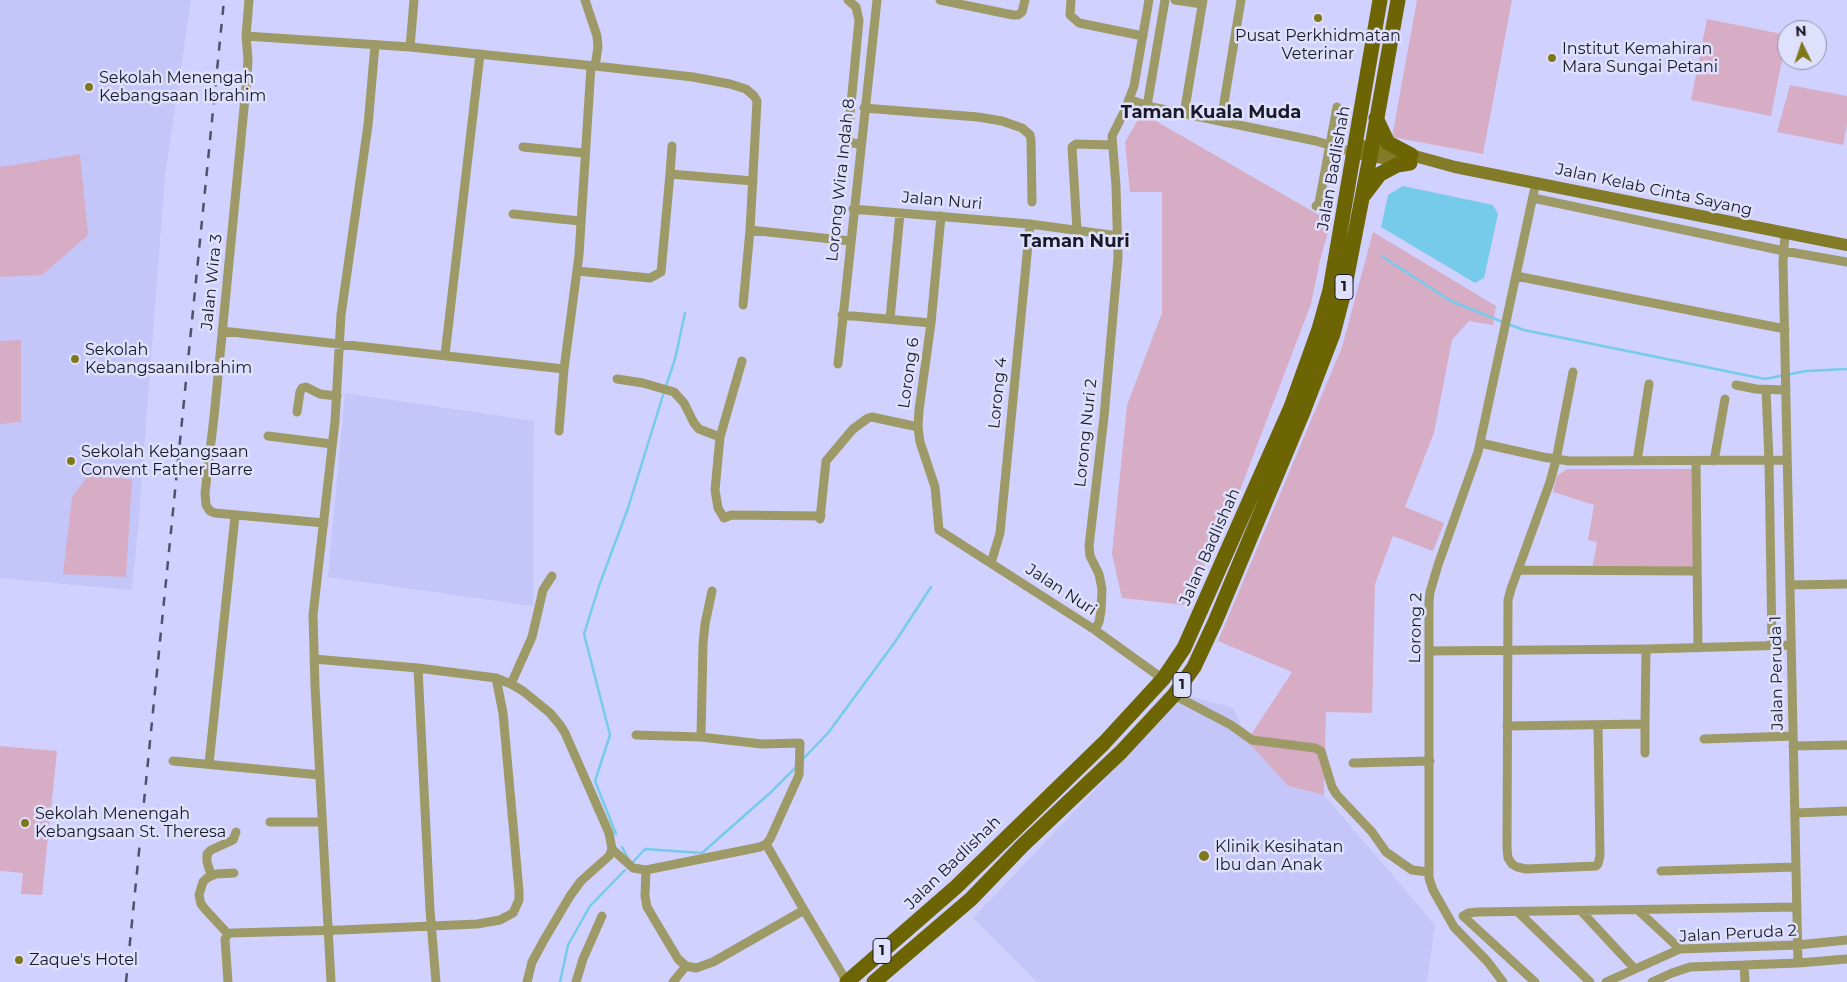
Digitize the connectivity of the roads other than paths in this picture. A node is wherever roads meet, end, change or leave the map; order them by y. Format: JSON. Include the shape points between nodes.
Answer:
{"nodes":[{"id":1,"x":249,"y":0,"type":"edge"},
{"id":2,"x":414,"y":0,"type":"edge"},
{"id":3,"x":585,"y":0,"type":"edge"},
{"id":4,"x":848,"y":0,"type":"edge"},
{"id":5,"x":877,"y":0,"type":"edge"},
{"id":6,"x":940,"y":0,"type":"edge"},
{"id":7,"x":984,"y":0,"type":"edge"},
{"id":8,"x":1025,"y":0,"type":"edge"},
{"id":9,"x":1071,"y":0,"type":"edge"},
{"id":10,"x":1149,"y":0,"type":"edge"},
{"id":11,"x":1165,"y":0,"type":"edge"},
{"id":12,"x":1175,"y":0,"type":"edge"},
{"id":13,"x":1241,"y":0,"type":"edge"},
{"id":14,"x":1380,"y":0,"type":"edge"},
{"id":15,"x":1398,"y":0,"type":"edge"},
{"id":16,"x":1203,"y":2,"type":"edge"},
{"id":17,"x":982,"y":10,"type":"junction"},
{"id":18,"x":246,"y":36,"type":"junction"},
{"id":19,"x":1143,"y":36,"type":"junction"},
{"id":20,"x":375,"y":45,"type":"junction"},
{"id":21,"x":410,"y":47,"type":"junction"},
{"id":22,"x":480,"y":54,"type":"junction"},
{"id":23,"x":593,"y":66,"type":"junction"},
{"id":24,"x":1129,"y":99,"type":"junction"},
{"id":25,"x":1147,"y":106,"type":"junction"},
{"id":26,"x":1336,"y":107,"type":"dead end"},
{"id":27,"x":864,"y":108,"type":"junction"},
{"id":28,"x":1184,"y":114,"type":"junction"},
{"id":29,"x":1376,"y":118,"type":"junction"},
{"id":30,"x":1221,"y":121,"type":"junction"},
{"id":31,"x":860,"y":144,"type":"junction"},
{"id":32,"x":1112,"y":144,"type":"junction"},
{"id":33,"x":1330,"y":144,"type":"junction"},
{"id":34,"x":672,"y":146,"type":"dead end"},
{"id":35,"x":523,"y":147,"type":"dead end"},
{"id":36,"x":1363,"y":151,"type":"junction"},
{"id":37,"x":584,"y":153,"type":"junction"},
{"id":38,"x":1410,"y":159,"type":"junction"},
{"id":39,"x":670,"y":174,"type":"junction"},
{"id":40,"x":753,"y":181,"type":"junction"},
{"id":41,"x":1536,"y":182,"type":"junction"},
{"id":42,"x":1533,"y":198,"type":"junction"},
{"id":43,"x":1361,"y":200,"type":"junction"},
{"id":44,"x":1032,"y":202,"type":"dead end"},
{"id":45,"x":1316,"y":206,"type":"dead end"},
{"id":46,"x":853,"y":209,"type":"junction"},
{"id":47,"x":900,"y":213,"type":"junction"},
{"id":48,"x":513,"y":214,"type":"dead end"},
{"id":49,"x":941,"y":216,"type":"junction"},
{"id":50,"x":580,"y":220,"type":"junction"},
{"id":51,"x":1030,"y":224,"type":"junction"},
{"id":52,"x":750,"y":230,"type":"junction"},
{"id":53,"x":1077,"y":230,"type":"junction"},
{"id":54,"x":1785,"y":233,"type":"junction"},
{"id":55,"x":1118,"y":236,"type":"junction"},
{"id":56,"x":850,"y":241,"type":"junction"},
{"id":57,"x":1847,"y":245,"type":"edge"},
{"id":58,"x":1784,"y":250,"type":"junction"},
{"id":59,"x":1847,"y":262,"type":"edge"},
{"id":60,"x":577,"y":271,"type":"junction"},
{"id":61,"x":1516,"y":276,"type":"junction"},
{"id":62,"x":743,"y":305,"type":"dead end"},
{"id":63,"x":842,"y":315,"type":"junction"},
{"id":64,"x":890,"y":319,"type":"junction"},
{"id":65,"x":931,"y":323,"type":"junction"},
{"id":66,"x":1785,"y":329,"type":"junction"},
{"id":67,"x":222,"y":331,"type":"junction"},
{"id":68,"x":339,"y":345,"type":"junction"},
{"id":69,"x":445,"y":355,"type":"junction"},
{"id":70,"x":742,"y":361,"type":"dead end"},
{"id":71,"x":838,"y":364,"type":"dead end"},
{"id":72,"x":564,"y":369,"type":"junction"},
{"id":73,"x":1573,"y":372,"type":"dead end"},
{"id":74,"x":617,"y":379,"type":"dead end"},
{"id":75,"x":1648,"y":384,"type":"dead end"},
{"id":76,"x":1736,"y":385,"type":"dead end"},
{"id":77,"x":1786,"y":387,"type":"junction"},
{"id":78,"x":1766,"y":390,"type":"junction"},
{"id":79,"x":337,"y":396,"type":"junction"},
{"id":80,"x":1725,"y":399,"type":"dead end"},
{"id":81,"x":1297,"y":409,"type":"junction"},
{"id":82,"x":297,"y":412,"type":"dead end"},
{"id":83,"x":918,"y":427,"type":"junction"},
{"id":84,"x":559,"y":431,"type":"dead end"},
{"id":85,"x":268,"y":436,"type":"dead end"},
{"id":86,"x":720,"y":437,"type":"junction"},
{"id":87,"x":1480,"y":443,"type":"junction"},
{"id":88,"x":332,"y":444,"type":"junction"},
{"id":89,"x":1556,"y":460,"type":"junction"},
{"id":90,"x":1788,"y":460,"type":"junction"},
{"id":91,"x":1636,"y":461,"type":"junction"},
{"id":92,"x":1696,"y":461,"type":"junction"},
{"id":93,"x":1714,"y":461,"type":"junction"},
{"id":94,"x":1769,"y":461,"type":"junction"},
{"id":95,"x":235,"y":516,"type":"junction"},
{"id":96,"x":324,"y":524,"type":"junction"},
{"id":97,"x":939,"y":530,"type":"joint"},
{"id":98,"x":991,"y":563,"type":"junction"},
{"id":99,"x":1518,"y":570,"type":"junction"},
{"id":100,"x":1696,"y":571,"type":"junction"},
{"id":101,"x":552,"y":576,"type":"dead end"},
{"id":102,"x":1847,"y":584,"type":"edge"},
{"id":103,"x":1790,"y":585,"type":"junction"},
{"id":104,"x":712,"y":591,"type":"dead end"},
{"id":105,"x":1096,"y":630,"type":"junction"},
{"id":106,"x":1772,"y":645,"type":"junction"},
{"id":107,"x":1791,"y":645,"type":"junction"},
{"id":108,"x":1698,"y":648,"type":"junction"},
{"id":109,"x":1646,"y":649,"type":"junction"},
{"id":110,"x":1507,"y":650,"type":"junction"},
{"id":111,"x":1429,"y":651,"type":"junction"},
{"id":112,"x":314,"y":659,"type":"junction"},
{"id":113,"x":418,"y":668,"type":"junction"},
{"id":114,"x":496,"y":678,"type":"junction"},
{"id":115,"x":1163,"y":679,"type":"junction"},
{"id":116,"x":511,"y":684,"type":"junction"},
{"id":117,"x":1174,"y":695,"type":"junction"},
{"id":118,"x":1645,"y":724,"type":"junction"},
{"id":119,"x":1598,"y":725,"type":"junction"},
{"id":120,"x":1507,"y":726,"type":"junction"},
{"id":121,"x":636,"y":735,"type":"dead end"},
{"id":122,"x":1793,"y":736,"type":"junction"},
{"id":123,"x":701,"y":737,"type":"junction"},
{"id":124,"x":1704,"y":739,"type":"dead end"},
{"id":125,"x":1847,"y":745,"type":"edge"},
{"id":126,"x":1794,"y":746,"type":"junction"},
{"id":127,"x":1645,"y":753,"type":"dead end"},
{"id":128,"x":173,"y":761,"type":"dead end"},
{"id":129,"x":1430,"y":761,"type":"junction"},
{"id":130,"x":1352,"y":762,"type":"dead end"},
{"id":131,"x":209,"y":764,"type":"junction"},
{"id":132,"x":320,"y":775,"type":"junction"},
{"id":133,"x":1795,"y":812,"type":"junction"},
{"id":134,"x":1847,"y":812,"type":"edge"},
{"id":135,"x":270,"y":822,"type":"dead end"},
{"id":136,"x":322,"y":822,"type":"junction"},
{"id":137,"x":236,"y":832,"type":"dead end"},
{"id":138,"x":766,"y":844,"type":"junction"},
{"id":139,"x":612,"y":849,"type":"junction"},
{"id":140,"x":1796,"y":866,"type":"junction"},
{"id":141,"x":646,"y":870,"type":"junction"},
{"id":142,"x":1661,"y":871,"type":"dead end"},
{"id":143,"x":1429,"y":872,"type":"junction"},
{"id":144,"x":234,"y":873,"type":"dead end"},
{"id":145,"x":211,"y":875,"type":"junction"},
{"id":146,"x":1797,"y":907,"type":"junction"},
{"id":147,"x":804,"y":910,"type":"junction"},
{"id":148,"x":1639,"y":911,"type":"junction"},
{"id":149,"x":1518,"y":912,"type":"junction"},
{"id":150,"x":1582,"y":912,"type":"junction"},
{"id":151,"x":602,"y":916,"type":"dead end"},
{"id":152,"x":432,"y":926,"type":"junction"},
{"id":153,"x":328,"y":930,"type":"junction"},
{"id":154,"x":228,"y":934,"type":"junction"},
{"id":155,"x":1847,"y":940,"type":"edge"},
{"id":156,"x":1798,"y":946,"type":"junction"},
{"id":157,"x":1680,"y":950,"type":"junction"},
{"id":158,"x":1847,"y":958,"type":"edge"},
{"id":159,"x":1798,"y":963,"type":"junction"},
{"id":160,"x":1744,"y":965,"type":"junction"},
{"id":161,"x":686,"y":966,"type":"junction"},
{"id":162,"x":1634,"y":968,"type":"junction"},
{"id":163,"x":878,"y":980,"type":"edge"},
{"id":164,"x":1662,"y":980,"type":"edge"},
{"id":165,"x":228,"y":982,"type":"edge"},
{"id":166,"x":330,"y":982,"type":"edge"},
{"id":167,"x":436,"y":982,"type":"edge"},
{"id":168,"x":527,"y":982,"type":"edge"},
{"id":169,"x":576,"y":982,"type":"edge"},
{"id":170,"x":673,"y":982,"type":"edge"},
{"id":171,"x":847,"y":982,"type":"edge"},
{"id":172,"x":1503,"y":982,"type":"edge"},
{"id":173,"x":1535,"y":982,"type":"edge"},
{"id":174,"x":1590,"y":982,"type":"edge"},
{"id":175,"x":1606,"y":982,"type":"edge"},
{"id":176,"x":1652,"y":982,"type":"edge"},
{"id":177,"x":1745,"y":982,"type":"edge"}],
"edges":[{"from":1,"to":18,"type":"street","name":"Jalan Wira 3"},
{"from":2,"to":21,"type":"street"},
{"from":3,"to":23,"type":"street","via":[[597,36]]},
{"from":4,"to":31,"type":"street","via":[[856,6],[859,20],[848,136],[852,143]]},
{"from":5,"to":27,"type":"street","name":"Lorong Wira Indah 8"},
{"from":6,"to":17,"type":"street"},
{"from":7,"to":17,"type":"street"},
{"from":8,"to":17,"type":"street","via":[[1018,15]]},
{"from":9,"to":19,"type":"street","via":[[1070,15],[1078,24]]},
{"from":10,"to":19,"type":"street"},
{"from":11,"to":25,"type":"street"},
{"from":12,"to":16,"type":"street"},
{"from":13,"to":30,"type":"street"},
{"from":14,"to":36,"type":"main road","name":"Jalan Badlishah","number":"1"},
{"from":15,"to":29,"type":"main road","name":"Jalan Badlishah","number":"1"},
{"from":16,"to":28,"type":"street"},
{"from":18,"to":20,"type":"street"},
{"from":18,"to":67,"type":"street","name":"Jalan Wira 3","via":[[247,77]]},
{"from":19,"to":24,"type":"street"},
{"from":20,"to":21,"type":"street"},
{"from":20,"to":68,"type":"street","via":[[368,125]]},
{"from":21,"to":22,"type":"street"},
{"from":22,"to":23,"type":"street"},
{"from":22,"to":69,"type":"street"},
{"from":23,"to":37,"type":"street"},
{"from":23,"to":40,"type":"street","via":[[710,80],[751,92],[757,101]]},
{"from":24,"to":25,"type":"street"},
{"from":24,"to":32,"type":"street","via":[[1113,131]]},
{"from":25,"to":28,"type":"street"},
{"from":26,"to":33,"type":"street"},
{"from":27,"to":31,"type":"street","name":"Lorong Wira Indah 8"},
{"from":27,"to":44,"type":"street","via":[[978,117],[1022,128],[1031,140]]},
{"from":28,"to":30,"type":"street"},
{"from":29,"to":36,"type":"main road","name":"Jalan Badlishah","number":"1"},
{"from":29,"to":38,"type":"main road","via":[[1388,143]]},
{"from":30,"to":33,"type":"street"},
{"from":31,"to":46,"type":"street","name":"Lorong Wira Indah 8"},
{"from":32,"to":53,"type":"street","via":[[1076,144],[1072,147]]},
{"from":32,"to":55,"type":"street","name":"Lorong Nuri 2"},
{"from":33,"to":36,"type":"street"},
{"from":33,"to":45,"type":"street","via":[[1320,203]]},
{"from":34,"to":39,"type":"street"},
{"from":35,"to":37,"type":"street"},
{"from":36,"to":38,"type":"main road","name":"Jalan Kelab Cinta Sayang"},
{"from":36,"to":43,"type":"main road","name":"Jalan Badlishah","number":"1"},
{"from":36,"to":81,"type":"main road","name":"Jalan Badlishah","number":"1"},
{"from":37,"to":50,"type":"street"},
{"from":38,"to":41,"type":"main road","name":"Jalan Kelab Cinta Sayang"},
{"from":38,"to":43,"type":"main road","via":[[1380,174]]},
{"from":39,"to":40,"type":"street"},
{"from":39,"to":60,"type":"street","via":[[661,272],[650,278]]},
{"from":40,"to":52,"type":"street"},
{"from":41,"to":42,"type":"street","name":"Lorong 2"},
{"from":41,"to":54,"type":"main road","name":"Jalan Kelab Cinta Sayang"},
{"from":42,"to":58,"type":"street"},
{"from":42,"to":61,"type":"street","name":"Lorong 2"},
{"from":43,"to":81,"type":"main road","name":"Jalan Badlishah","number":"1","via":[[1329,349]]},
{"from":46,"to":47,"type":"street","name":"Jalan Nuri"},
{"from":46,"to":56,"type":"street","name":"Lorong Wira Indah 8"},
{"from":47,"to":49,"type":"street","name":"Jalan Nuri"},
{"from":47,"to":64,"type":"street"},
{"from":48,"to":50,"type":"street"},
{"from":49,"to":51,"type":"street","name":"Jalan Nuri"},
{"from":49,"to":65,"type":"street","name":"Lorong 6"},
{"from":50,"to":60,"type":"street"},
{"from":51,"to":53,"type":"street","name":"Jalan Nuri"},
{"from":51,"to":98,"type":"street","name":"Lorong 4","via":[[1000,533]]},
{"from":52,"to":56,"type":"street"},
{"from":52,"to":62,"type":"street"},
{"from":53,"to":55,"type":"street","name":"Jalan Nuri"},
{"from":54,"to":57,"type":"main road","name":"Jalan Kelab Cinta Sayang"},
{"from":54,"to":58,"type":"street","name":"Jalan Peruda 1"},
{"from":55,"to":105,"type":"street","name":"Lorong Nuri 2","via":[[1104,416],[1089,546],[1102,589],[1100,622]]},
{"from":56,"to":63,"type":"street","name":"Lorong Wira Indah 8"},
{"from":58,"to":59,"type":"street"},
{"from":58,"to":66,"type":"street","name":"Jalan Peruda 1"},
{"from":60,"to":72,"type":"street"},
{"from":61,"to":66,"type":"street"},
{"from":61,"to":87,"type":"street","name":"Lorong 2"},
{"from":63,"to":64,"type":"street"},
{"from":63,"to":71,"type":"street","name":"Lorong Wira Indah 8"},
{"from":64,"to":65,"type":"street"},
{"from":65,"to":83,"type":"street","name":"Lorong 6"},
{"from":66,"to":77,"type":"street","name":"Jalan Peruda 1"},
{"from":67,"to":68,"type":"street"},
{"from":67,"to":95,"type":"street","name":"Jalan Wira 3","via":[[205,499],[210,511]]},
{"from":68,"to":69,"type":"street"},
{"from":68,"to":79,"type":"street"},
{"from":69,"to":72,"type":"street"},
{"from":70,"to":86,"type":"street"},
{"from":72,"to":84,"type":"street"},
{"from":73,"to":89,"type":"street"},
{"from":74,"to":86,"type":"street","via":[[665,389],[680,397],[699,429]]},
{"from":75,"to":91,"type":"street"},
{"from":76,"to":78,"type":"street"},
{"from":77,"to":78,"type":"street"},
{"from":77,"to":90,"type":"street","name":"Jalan Peruda 1"},
{"from":78,"to":94,"type":"street"},
{"from":79,"to":82,"type":"street","via":[[302,388]]},
{"from":79,"to":88,"type":"street"},
{"from":80,"to":93,"type":"street"},
{"from":81,"to":115,"type":"main road","name":"Jalan Badlishah","number":"1","via":[[1202,612],[1181,654]]},
{"from":81,"to":117,"type":"main road","name":"Jalan Badlishah","number":"1","via":[[1202,651]]},
{"from":83,"to":86,"type":"street","via":[[872,417],[853,429],[826,461],[821,517],[731,515],[724,518],[716,502]]},
{"from":83,"to":97,"type":"street","name":"Lorong 6","via":[[935,487]]},
{"from":85,"to":88,"type":"street"},
{"from":87,"to":89,"type":"street"},
{"from":87,"to":111,"type":"street","name":"Lorong 2","via":[[1430,592]]},
{"from":88,"to":96,"type":"street"},
{"from":89,"to":91,"type":"street"},
{"from":89,"to":99,"type":"street"},
{"from":90,"to":94,"type":"street"},
{"from":90,"to":103,"type":"street","name":"Jalan Peruda 1"},
{"from":91,"to":92,"type":"street"},
{"from":92,"to":93,"type":"street"},
{"from":92,"to":100,"type":"street"},
{"from":93,"to":94,"type":"street"},
{"from":94,"to":106,"type":"street"},
{"from":95,"to":96,"type":"street","name":"Jalan Wira 3"},
{"from":95,"to":131,"type":"street"},
{"from":96,"to":112,"type":"street","via":[[314,615]]},
{"from":97,"to":98,"type":"street","name":"Jalan Nuri"},
{"from":98,"to":105,"type":"street","name":"Jalan Nuri"},
{"from":99,"to":100,"type":"street"},
{"from":99,"to":110,"type":"street","via":[[1508,600]]},
{"from":100,"to":108,"type":"street"},
{"from":101,"to":116,"type":"street","via":[[543,590],[532,637]]},
{"from":102,"to":103,"type":"street"},
{"from":103,"to":107,"type":"street","name":"Jalan Peruda 1"},
{"from":104,"to":123,"type":"street","via":[[703,638]]},
{"from":105,"to":115,"type":"street","name":"Jalan Nuri"},
{"from":106,"to":107,"type":"street"},
{"from":106,"to":108,"type":"street"},
{"from":107,"to":122,"type":"street","name":"Jalan Peruda 1"},
{"from":108,"to":109,"type":"street"},
{"from":109,"to":110,"type":"street"},
{"from":109,"to":118,"type":"street"},
{"from":110,"to":111,"type":"street"},
{"from":110,"to":120,"type":"street"},
{"from":111,"to":129,"type":"street","name":"Lorong 2"},
{"from":112,"to":113,"type":"street"},
{"from":112,"to":132,"type":"street"},
{"from":113,"to":114,"type":"street"},
{"from":113,"to":152,"type":"street"},
{"from":114,"to":116,"type":"street"},
{"from":114,"to":152,"type":"street","via":[[503,713],[518,900],[514,913],[500,920]]},
{"from":115,"to":171,"type":"main road","name":"Jalan Badlishah","number":"1","via":[[1104,743],[956,887]]},
{"from":116,"to":139,"type":"street","via":[[550,713],[565,733],[609,832]]},
{"from":117,"to":143,"type":"street","via":[[1252,740],[1321,751],[1336,795],[1386,852],[1412,870]]},
{"from":117,"to":163,"type":"main road","name":"Jalan Badlishah","number":"1","via":[[1121,752],[970,898]]},
{"from":118,"to":119,"type":"street"},
{"from":118,"to":127,"type":"street"},
{"from":119,"to":120,"type":"street"},
{"from":119,"to":120,"type":"street","via":[[1598,864],[1526,869],[1512,864],[1508,858]]},
{"from":121,"to":123,"type":"street"},
{"from":122,"to":124,"type":"street"},
{"from":122,"to":126,"type":"street","name":"Jalan Peruda 1"},
{"from":123,"to":138,"type":"street","via":[[762,744],[800,743],[800,768],[792,793]]},
{"from":125,"to":126,"type":"street"},
{"from":126,"to":133,"type":"street","name":"Jalan Peruda 1"},
{"from":128,"to":131,"type":"street"},
{"from":129,"to":130,"type":"street"},
{"from":129,"to":143,"type":"street","name":"Lorong 2"},
{"from":131,"to":132,"type":"street"},
{"from":132,"to":136,"type":"street"},
{"from":133,"to":134,"type":"street"},
{"from":133,"to":140,"type":"street","name":"Jalan Peruda 1"},
{"from":135,"to":136,"type":"street"},
{"from":136,"to":153,"type":"street"},
{"from":137,"to":145,"type":"street","via":[[233,840],[207,854]]},
{"from":138,"to":141,"type":"street","via":[[744,852]]},
{"from":138,"to":147,"type":"street"},
{"from":139,"to":141,"type":"street","via":[[633,868]]},
{"from":139,"to":168,"type":"street","via":[[570,896],[532,962]]},
{"from":140,"to":142,"type":"street"},
{"from":140,"to":146,"type":"street","name":"Jalan Peruda 1"},
{"from":141,"to":161,"type":"street","via":[[647,907],[678,959]]},
{"from":143,"to":172,"type":"street","via":[[1431,885],[1458,932]]},
{"from":144,"to":145,"type":"street"},
{"from":145,"to":154,"type":"street","via":[[201,886],[201,904]]},
{"from":146,"to":148,"type":"street"},
{"from":146,"to":156,"type":"street","name":"Jalan Peruda 1"},
{"from":147,"to":161,"type":"street","via":[[713,962],[696,968]]},
{"from":147,"to":171,"type":"street"},
{"from":148,"to":150,"type":"street"},
{"from":148,"to":157,"type":"street"},
{"from":149,"to":150,"type":"street"},
{"from":149,"to":173,"type":"street","via":[[1478,912],[1463,916]]},
{"from":149,"to":174,"type":"street"},
{"from":150,"to":162,"type":"street"},
{"from":151,"to":169,"type":"street"},
{"from":152,"to":153,"type":"street"},
{"from":152,"to":167,"type":"street"},
{"from":153,"to":154,"type":"street"},
{"from":153,"to":166,"type":"street"},
{"from":154,"to":165,"type":"street","via":[[225,939]]},
{"from":155,"to":156,"type":"street","name":"Jalan Peruda 2"},
{"from":156,"to":157,"type":"street","name":"Jalan Peruda 2"},
{"from":156,"to":159,"type":"street","name":"Jalan Peruda 1"},
{"from":157,"to":162,"type":"street","name":"Jalan Peruda 2"},
{"from":158,"to":159,"type":"street"},
{"from":159,"to":160,"type":"street"},
{"from":160,"to":164,"type":"street","via":[[1690,968]]},
{"from":160,"to":177,"type":"street"},
{"from":161,"to":170,"type":"street"},
{"from":162,"to":175,"type":"street","name":"Jalan Peruda 2"},
{"from":164,"to":176,"type":"street"}]}
